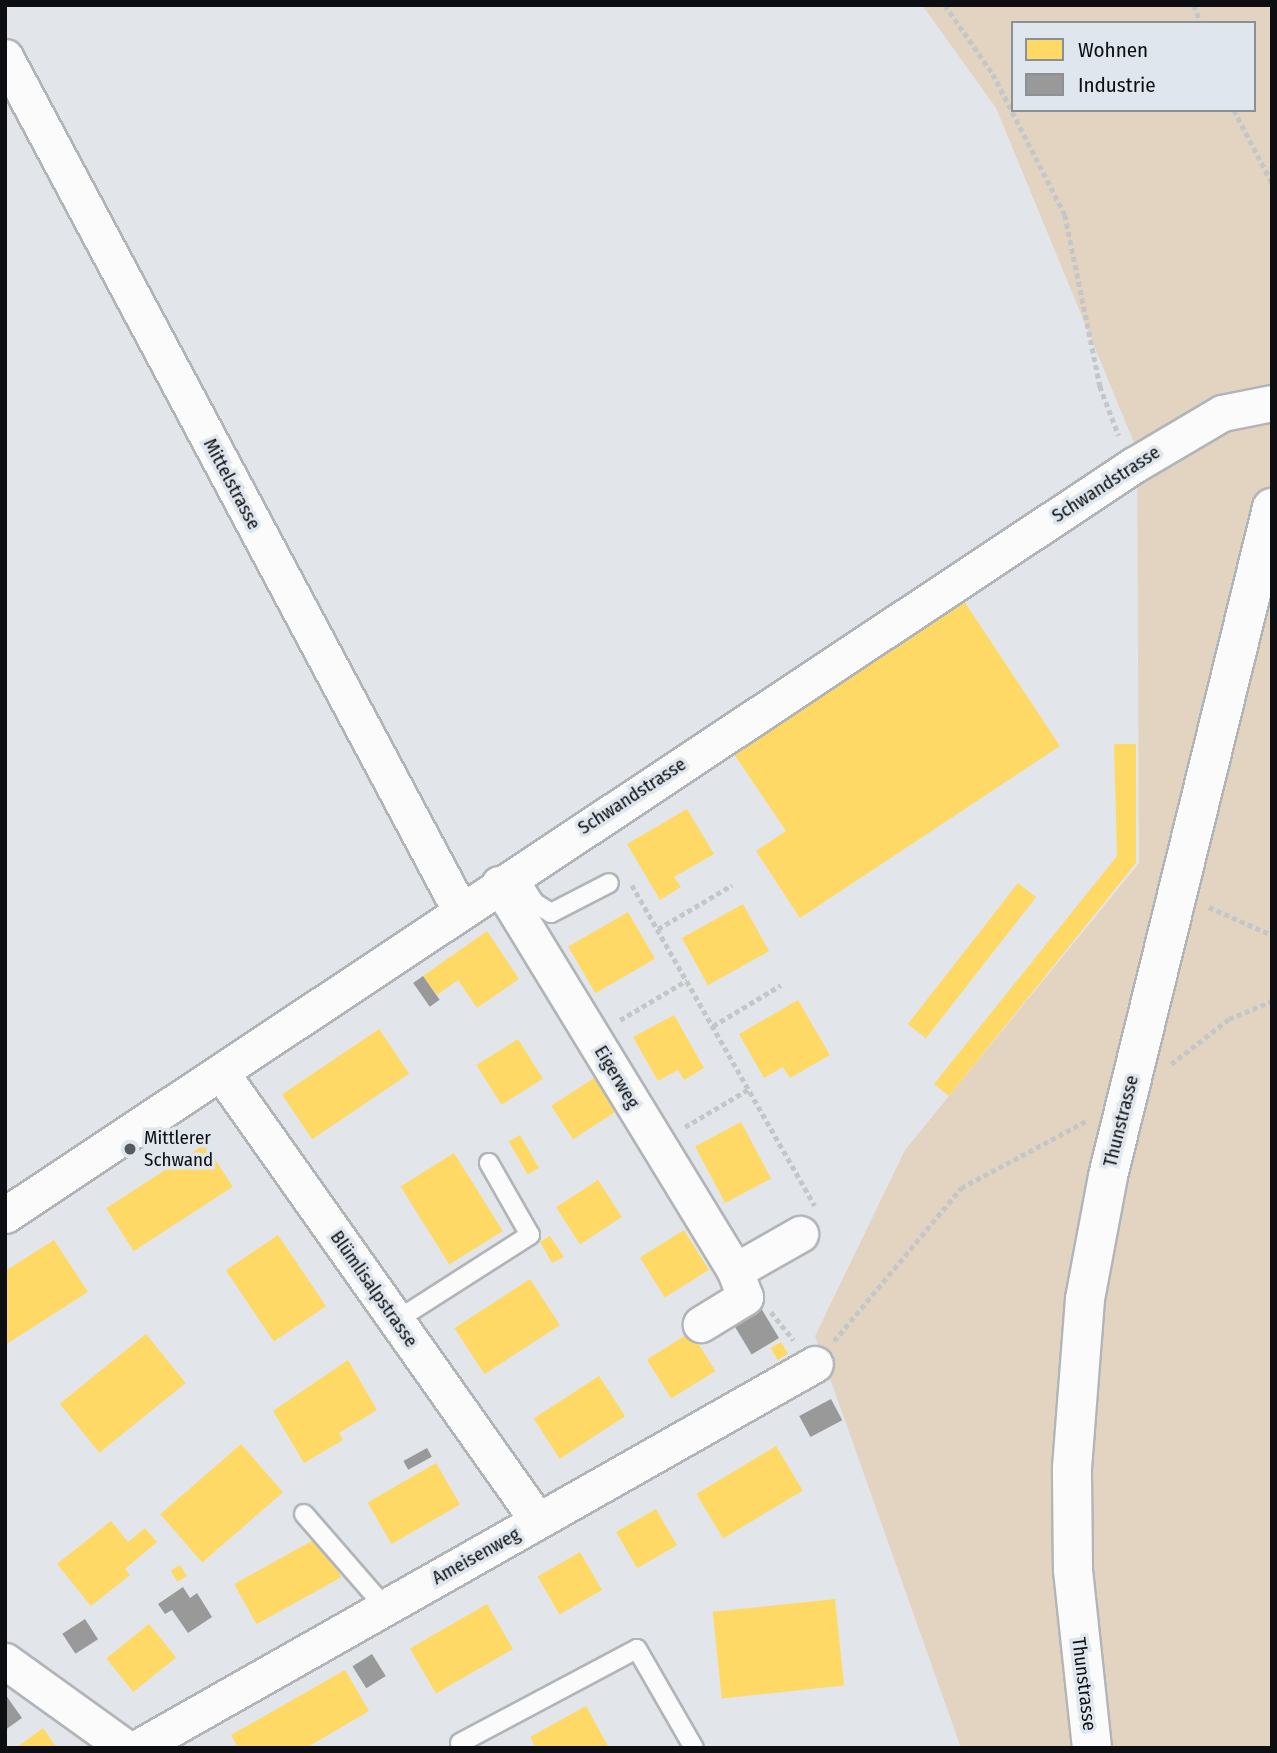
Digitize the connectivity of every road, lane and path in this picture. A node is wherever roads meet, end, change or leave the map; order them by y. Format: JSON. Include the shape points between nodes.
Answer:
{"nodes":[{"id":1,"x":945,"y":5,"type":"edge"},
{"id":2,"x":5,"y":57,"type":"edge"},
{"id":3,"x":1011,"y":109,"type":"edge"},
{"id":4,"x":1012,"y":112,"type":"edge"},
{"id":5,"x":1235,"y":112,"type":"edge"},
{"id":6,"x":1272,"y":184,"type":"edge"},
{"id":7,"x":1272,"y":403,"type":"edge"},
{"id":8,"x":1134,"y":465,"type":"junction"},
{"id":9,"x":1272,"y":508,"type":"edge"},
{"id":10,"x":626,"y":875,"type":"dead end"},
{"id":11,"x":508,"y":878,"type":"junction"},
{"id":12,"x":609,"y":883,"type":"dead end"},
{"id":13,"x":732,"y":885,"type":"dead end"},
{"id":14,"x":1177,"y":892,"type":"junction"},
{"id":15,"x":460,"y":910,"type":"junction"},
{"id":16,"x":658,"y":929,"type":"junction"},
{"id":17,"x":1272,"y":935,"type":"edge"},
{"id":18,"x":687,"y":980,"type":"junction"},
{"id":19,"x":781,"y":985,"type":"dead end"},
{"id":20,"x":1272,"y":1001,"type":"edge"},
{"id":21,"x":713,"y":1026,"type":"junction"},
{"id":22,"x":592,"y":1036,"type":"junction"},
{"id":23,"x":1168,"y":1067,"type":"dead end"},
{"id":24,"x":222,"y":1074,"type":"junction"},
{"id":25,"x":749,"y":1090,"type":"junction"},
{"id":26,"x":1127,"y":1099,"type":"junction"},
{"id":27,"x":657,"y":1143,"type":"junction"},
{"id":28,"x":489,"y":1163,"type":"dead end"},
{"id":29,"x":5,"y":1215,"type":"edge"},
{"id":30,"x":800,"y":1234,"type":"joint"},
{"id":31,"x":740,"y":1284,"type":"junction"},
{"id":32,"x":397,"y":1320,"type":"junction"},
{"id":33,"x":701,"y":1324,"type":"dead end"},
{"id":34,"x":815,"y":1364,"type":"junction"},
{"id":35,"x":526,"y":1504,"type":"dead end"},
{"id":36,"x":304,"y":1514,"type":"dead end"},
{"id":37,"x":384,"y":1606,"type":"junction"},
{"id":38,"x":5,"y":1661,"type":"edge"},
{"id":39,"x":458,"y":1746,"type":"edge"},
{"id":40,"x":127,"y":1748,"type":"edge"},
{"id":41,"x":137,"y":1748,"type":"edge"},
{"id":42,"x":694,"y":1748,"type":"edge"},
{"id":43,"x":1092,"y":1748,"type":"edge"}],
"edges":[{"from":1,"to":3,"type":"path","via":[[993,74]]},
{"from":2,"to":15,"type":"street","name":"Mittelstrasse"},
{"from":4,"to":8,"type":"path","via":[[1065,215],[1100,386]]},
{"from":5,"to":6,"type":"path"},
{"from":7,"to":8,"type":"street","name":"Schwandstrasse","via":[[1223,413]]},
{"from":8,"to":11,"type":"street","name":"Schwandstrasse"},
{"from":9,"to":14,"type":"street","name":"Thunstrasse"},
{"from":10,"to":16,"type":"path"},
{"from":11,"to":12,"type":"lane","via":[[551,913]]},
{"from":11,"to":15,"type":"street","name":"Schwandstrasse"},
{"from":11,"to":22,"type":"street","name":"Eigerweg"},
{"from":13,"to":16,"type":"path"},
{"from":14,"to":17,"type":"path"},
{"from":14,"to":26,"type":"street","name":"Thunstrasse"},
{"from":15,"to":24,"type":"street","name":"Schwandstrasse"},
{"from":16,"to":18,"type":"path"},
{"from":18,"to":21,"type":"path"},
{"from":18,"to":22,"type":"path"},
{"from":19,"to":21,"type":"path"},
{"from":20,"to":23,"type":"path","via":[[1229,1019]]},
{"from":21,"to":25,"type":"path"},
{"from":22,"to":27,"type":"street","name":"Eigerweg"},
{"from":24,"to":29,"type":"street","name":"Schwandstrasse"},
{"from":24,"to":32,"type":"street","name":"Blümlisalpstrasse"},
{"from":25,"to":27,"type":"path"},
{"from":25,"to":30,"type":"path","via":[[824,1221]]},
{"from":26,"to":34,"type":"path","via":[[961,1188]]},
{"from":26,"to":43,"type":"street","name":"Thunstrasse","via":[[1086,1299],[1072,1468],[1076,1617]]},
{"from":27,"to":31,"type":"street","name":"Eigerweg"},
{"from":28,"to":32,"type":"lane","via":[[530,1235]]},
{"from":30,"to":31,"type":"street"},
{"from":31,"to":33,"type":"street"},
{"from":31,"to":34,"type":"path","via":[[758,1298]]},
{"from":32,"to":35,"type":"street","name":"Blümlisalpstrasse"},
{"from":34,"to":37,"type":"street","name":"Ameisenweg"},
{"from":36,"to":37,"type":"lane"},
{"from":37,"to":41,"type":"street","name":"Ameisenweg"},
{"from":38,"to":40,"type":"street"},
{"from":39,"to":42,"type":"lane","via":[[637,1649]]}]}
